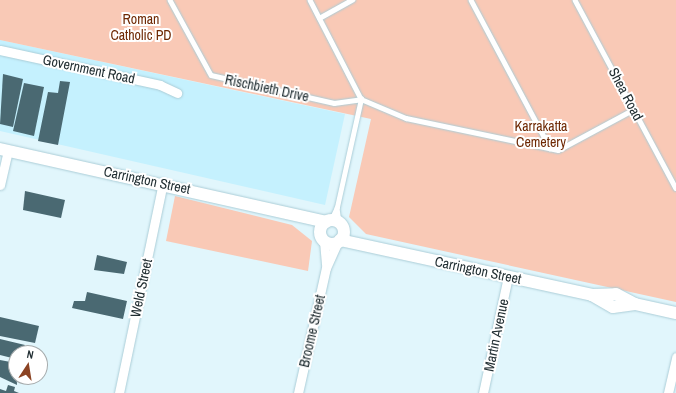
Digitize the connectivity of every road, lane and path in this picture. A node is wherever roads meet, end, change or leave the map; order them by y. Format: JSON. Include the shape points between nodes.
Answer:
{"nodes":[{"id":1,"x":170,"y":0,"type":"edge"},
{"id":2,"x":310,"y":0,"type":"edge"},
{"id":3,"x":352,"y":0,"type":"edge"},
{"id":4,"x":471,"y":0,"type":"edge"},
{"id":5,"x":575,"y":0,"type":"edge"},
{"id":6,"x":319,"y":18,"type":"junction"},
{"id":7,"x":0,"y":50,"type":"edge"},
{"id":8,"x":177,"y":92,"type":"dead end"},
{"id":9,"x":361,"y":99,"type":"junction"},
{"id":10,"x":634,"y":109,"type":"junction"},
{"id":11,"x":550,"y":148,"type":"junction"},
{"id":12,"x":4,"y":150,"type":"edge"},
{"id":13,"x":163,"y":183,"type":"junction"},
{"id":14,"x":0,"y":185,"type":"edge"},
{"id":15,"x":676,"y":188,"type":"edge"},
{"id":16,"x":337,"y":207,"type":"junction"},
{"id":17,"x":332,"y":232,"type":"junction"},
{"id":18,"x":508,"y":276,"type":"junction"},
{"id":19,"x":676,"y":313,"type":"edge"},
{"id":20,"x":676,"y":357,"type":"edge"},
{"id":21,"x":119,"y":393,"type":"edge"},
{"id":22,"x":298,"y":393,"type":"edge"},
{"id":23,"x":483,"y":393,"type":"edge"},
{"id":24,"x":668,"y":393,"type":"edge"}],
"edges":[{"from":1,"to":9,"type":"lane","name":"Rischbieth Drive","via":[[211,75],[334,103]]},
{"from":2,"to":6,"type":"lane"},
{"from":3,"to":6,"type":"lane"},
{"from":4,"to":11,"type":"lane"},
{"from":5,"to":10,"type":"lane","name":"Shea Road"},
{"from":6,"to":9,"type":"lane"},
{"from":7,"to":8,"type":"street","name":"Government Road","via":[[160,84]]},
{"from":9,"to":11,"type":"lane","via":[[406,118]]},
{"from":9,"to":16,"type":"lane","name":"Broome Street"},
{"from":10,"to":11,"type":"lane","via":[[558,150]]},
{"from":10,"to":15,"type":"lane","name":"Shea Road"},
{"from":12,"to":13,"type":"street","name":"Carrington Street"},
{"from":12,"to":14,"type":"street"},
{"from":13,"to":17,"type":"street","name":"Carrington Street","via":[[294,215]]},
{"from":13,"to":21,"type":"street","name":"Weld Street"},
{"from":16,"to":17,"type":"lane","name":"Broome Street"},
{"from":16,"to":17,"type":"lane","name":"Broome Street"},
{"from":17,"to":18,"type":"street","name":"Carrington Street","via":[[363,244]]},
{"from":17,"to":22,"type":"street","name":"Broome Street"},
{"from":18,"to":19,"type":"street","name":"Carrington Street","via":[[592,295],[616,294],[635,304]]},
{"from":18,"to":23,"type":"street","name":"Martin Avenue"},
{"from":20,"to":24,"type":"street"}]}
